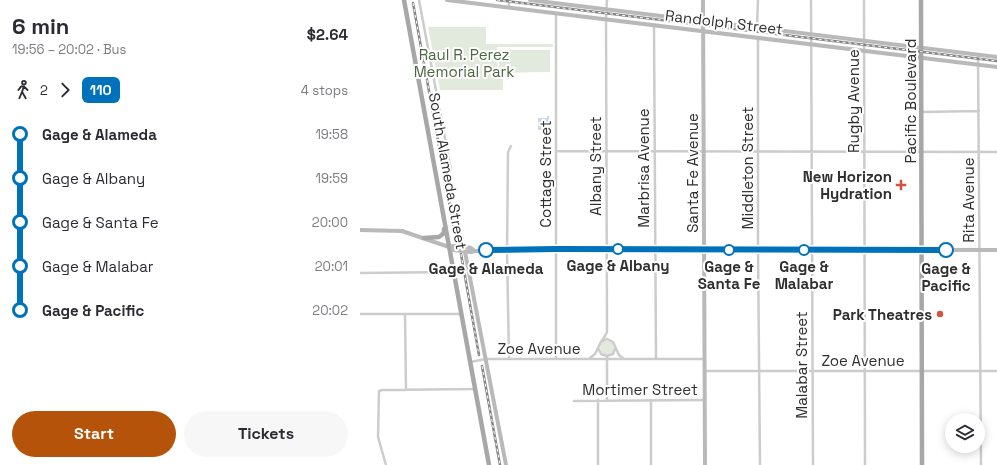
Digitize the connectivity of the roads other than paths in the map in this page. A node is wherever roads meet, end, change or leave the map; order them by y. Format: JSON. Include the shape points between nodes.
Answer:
{"nodes":[{"id":1,"x":404,"y":0,"type":"edge"},
{"id":2,"x":419,"y":0,"type":"edge"},
{"id":3,"x":447,"y":0,"type":"edge"},
{"id":4,"x":509,"y":0,"type":"edge"},
{"id":5,"x":530,"y":0,"type":"edge"},
{"id":6,"x":607,"y":0,"type":"edge"},
{"id":7,"x":704,"y":0,"type":"edge"},
{"id":8,"x":758,"y":0,"type":"edge"},
{"id":9,"x":812,"y":0,"type":"edge"},
{"id":10,"x":864,"y":0,"type":"edge"},
{"id":11,"x":921,"y":0,"type":"edge"},
{"id":12,"x":509,"y":8,"type":"junction"},
{"id":13,"x":607,"y":9,"type":"junction"},
{"id":14,"x":556,"y":13,"type":"junction"},
{"id":15,"x":606,"y":19,"type":"junction"},
{"id":16,"x":704,"y":21,"type":"junction"},
{"id":17,"x":654,"y":25,"type":"junction"},
{"id":18,"x":757,"y":28,"type":"junction"},
{"id":19,"x":704,"y":32,"type":"junction"},
{"id":20,"x":811,"y":34,"type":"junction"},
{"id":21,"x":758,"y":39,"type":"junction"},
{"id":22,"x":864,"y":41,"type":"junction"},
{"id":23,"x":811,"y":45,"type":"junction"},
{"id":24,"x":921,"y":48,"type":"junction"},
{"id":25,"x":864,"y":51,"type":"junction"},
{"id":26,"x":978,"y":55,"type":"junction"},
{"id":27,"x":997,"y":57,"type":"edge"},
{"id":28,"x":921,"y":58,"type":"junction"},
{"id":29,"x":978,"y":65,"type":"junction"},
{"id":30,"x":997,"y":67,"type":"edge"},
{"id":31,"x":979,"y":111,"type":"junction"},
{"id":32,"x":922,"y":112,"type":"junction"},
{"id":33,"x":511,"y":146,"type":"dead end"},
{"id":34,"x":556,"y":151,"type":"junction"},
{"id":35,"x":606,"y":151,"type":"junction"},
{"id":36,"x":654,"y":151,"type":"junction"},
{"id":37,"x":704,"y":151,"type":"junction"},
{"id":38,"x":758,"y":151,"type":"junction"},
{"id":39,"x":811,"y":151,"type":"junction"},
{"id":40,"x":864,"y":151,"type":"junction"},
{"id":41,"x":922,"y":152,"type":"junction"},
{"id":42,"x":979,"y":152,"type":"junction"},
{"id":43,"x":997,"y":152,"type":"edge"},
{"id":44,"x":451,"y":170,"type":"dead end"},
{"id":45,"x":445,"y":223,"type":"junction"},
{"id":46,"x":360,"y":230,"type":"edge"},
{"id":47,"x":424,"y":238,"type":"junction"},
{"id":48,"x":452,"y":248,"type":"junction"},
{"id":49,"x":556,"y":249,"type":"junction"},
{"id":50,"x":606,"y":249,"type":"junction"},
{"id":51,"x":463,"y":250,"type":"junction"},
{"id":52,"x":474,"y":250,"type":"junction"},
{"id":53,"x":507,"y":250,"type":"junction"},
{"id":54,"x":654,"y":250,"type":"junction"},
{"id":55,"x":704,"y":250,"type":"junction"},
{"id":56,"x":758,"y":250,"type":"junction"},
{"id":57,"x":812,"y":250,"type":"junction"},
{"id":58,"x":864,"y":250,"type":"junction"},
{"id":59,"x":922,"y":250,"type":"junction"},
{"id":60,"x":979,"y":250,"type":"junction"},
{"id":61,"x":997,"y":250,"type":"edge"},
{"id":62,"x":453,"y":272,"type":"junction"},
{"id":63,"x":360,"y":273,"type":"edge"},
{"id":64,"x":360,"y":314,"type":"edge"},
{"id":65,"x":405,"y":314,"type":"junction"},
{"id":66,"x":461,"y":314,"type":"junction"},
{"id":67,"x":607,"y":332,"type":"junction"},
{"id":68,"x":601,"y":342,"type":"junction"},
{"id":69,"x":612,"y":342,"type":"junction"},
{"id":70,"x":598,"y":348,"type":"junction"},
{"id":71,"x":615,"y":348,"type":"junction"},
{"id":72,"x":607,"y":358,"type":"junction"},
{"id":73,"x":486,"y":359,"type":"junction"},
{"id":74,"x":509,"y":359,"type":"junction"},
{"id":75,"x":556,"y":359,"type":"junction"},
{"id":76,"x":588,"y":359,"type":"junction"},
{"id":77,"x":625,"y":359,"type":"junction"},
{"id":78,"x":656,"y":359,"type":"junction"},
{"id":79,"x":705,"y":359,"type":"junction"},
{"id":80,"x":470,"y":362,"type":"junction"},
{"id":81,"x":705,"y":371,"type":"junction"},
{"id":82,"x":760,"y":371,"type":"junction"},
{"id":83,"x":812,"y":371,"type":"junction"},
{"id":84,"x":922,"y":371,"type":"junction"},
{"id":85,"x":980,"y":371,"type":"junction"},
{"id":86,"x":997,"y":371,"type":"edge"},
{"id":87,"x":866,"y":372,"type":"junction"},
{"id":88,"x":475,"y":389,"type":"junction"},
{"id":89,"x":406,"y":390,"type":"junction"},
{"id":90,"x":598,"y":400,"type":"junction"},
{"id":91,"x":607,"y":400,"type":"junction"},
{"id":92,"x":651,"y":400,"type":"junction"},
{"id":93,"x":705,"y":400,"type":"junction"},
{"id":94,"x":574,"y":401,"type":"dead end"},
{"id":95,"x":386,"y":465,"type":"edge"},
{"id":96,"x":489,"y":465,"type":"edge"},
{"id":97,"x":506,"y":465,"type":"edge"},
{"id":98,"x":598,"y":465,"type":"edge"},
{"id":99,"x":651,"y":465,"type":"edge"},
{"id":100,"x":705,"y":465,"type":"edge"},
{"id":101,"x":760,"y":465,"type":"edge"},
{"id":102,"x":813,"y":465,"type":"edge"},
{"id":103,"x":865,"y":465,"type":"edge"},
{"id":104,"x":922,"y":465,"type":"edge"},
{"id":105,"x":981,"y":465,"type":"edge"}],
"edges":[{"from":1,"to":45,"type":"main road","name":"South Alameda Street"},
{"from":2,"to":44,"type":"street"},
{"from":3,"to":12,"type":"street","name":"Randolph Street"},
{"from":4,"to":12,"type":"street"},
{"from":5,"to":13,"type":"street","name":"Randolph Street"},
{"from":6,"to":13,"type":"street","name":"Albany Street"},
{"from":7,"to":16,"type":"street","name":"Santa Fe Avenue"},
{"from":8,"to":18,"type":"street"},
{"from":9,"to":20,"type":"street","name":"Malabar Street"},
{"from":10,"to":22,"type":"street","name":"Rugby Avenue"},
{"from":11,"to":24,"type":"main road","name":"Pacific Boulevard"},
{"from":12,"to":14,"type":"street","name":"Randolph Street"},
{"from":13,"to":15,"type":"street","name":"Albany Street"},
{"from":13,"to":16,"type":"street","name":"Randolph Street"},
{"from":14,"to":15,"type":"street","name":"Randolph Street"},
{"from":14,"to":34,"type":"street","name":"Cottage Street"},
{"from":15,"to":17,"type":"street","name":"Randolph Street"},
{"from":15,"to":35,"type":"street","name":"Albany Street"},
{"from":16,"to":18,"type":"street","name":"Randolph Street"},
{"from":16,"to":19,"type":"street","name":"Santa Fe Avenue"},
{"from":17,"to":19,"type":"street","name":"Randolph Street"},
{"from":17,"to":36,"type":"street","name":"Marbrisa Avenue"},
{"from":18,"to":20,"type":"street","name":"Randolph Street"},
{"from":19,"to":21,"type":"street","name":"Randolph Street"},
{"from":19,"to":37,"type":"street","name":"Santa Fe Avenue"},
{"from":20,"to":22,"type":"street","name":"Randolph Street"},
{"from":20,"to":23,"type":"street","name":"Malabar Street"},
{"from":21,"to":23,"type":"street","name":"Randolph Street"},
{"from":21,"to":38,"type":"street","name":"Middleton Street"},
{"from":22,"to":24,"type":"street","name":"Randolph Street"},
{"from":22,"to":25,"type":"street","name":"Rugby Avenue"},
{"from":23,"to":25,"type":"street","name":"Randolph Street"},
{"from":23,"to":39,"type":"street","name":"Malabar Street"},
{"from":24,"to":26,"type":"street","name":"Randolph Street"},
{"from":24,"to":28,"type":"main road","name":"Pacific Boulevard"},
{"from":25,"to":28,"type":"street","name":"Randolph Street"},
{"from":25,"to":40,"type":"street","name":"Rugby Avenue"},
{"from":26,"to":27,"type":"street","name":"Randolph Street"},
{"from":26,"to":29,"type":"street","name":"Rita Avenue"},
{"from":28,"to":29,"type":"street","name":"Randolph Street"},
{"from":28,"to":32,"type":"main road","name":"Pacific Boulevard"},
{"from":29,"to":30,"type":"street","name":"Randolph Street"},
{"from":29,"to":31,"type":"street","name":"Rita Avenue"},
{"from":31,"to":32,"type":"street"},
{"from":31,"to":42,"type":"street","name":"Rita Avenue"},
{"from":32,"to":41,"type":"main road","name":"Pacific Boulevard"},
{"from":33,"to":53,"type":"street","via":[[508,152]]},
{"from":34,"to":35,"type":"street"},
{"from":34,"to":49,"type":"street","name":"Cottage Street"},
{"from":35,"to":36,"type":"street"},
{"from":35,"to":50,"type":"street","name":"Albany Street"},
{"from":36,"to":37,"type":"street"},
{"from":36,"to":54,"type":"street","name":"Marbrisa Avenue"},
{"from":37,"to":38,"type":"street"},
{"from":37,"to":55,"type":"street","name":"Santa Fe Avenue"},
{"from":38,"to":39,"type":"street"},
{"from":38,"to":56,"type":"street","name":"Middleton Street"},
{"from":39,"to":40,"type":"street"},
{"from":39,"to":57,"type":"street","name":"Malabar Street"},
{"from":40,"to":41,"type":"street"},
{"from":40,"to":58,"type":"street","name":"Rugby Avenue"},
{"from":41,"to":42,"type":"street"},
{"from":41,"to":59,"type":"main road","name":"Pacific Boulevard"},
{"from":42,"to":43,"type":"street"},
{"from":42,"to":60,"type":"street","name":"Rita Avenue"},
{"from":45,"to":47,"type":"main road","via":[[442,236]]},
{"from":45,"to":48,"type":"main road","name":"South Alameda Street"},
{"from":46,"to":47,"type":"street","via":[[398,230]]},
{"from":47,"to":48,"type":"street"},
{"from":48,"to":51,"type":"street","bridge":true},
{"from":48,"to":62,"type":"main road","name":"South Alameda Street"},
{"from":49,"to":50,"type":"street"},
{"from":49,"to":53,"type":"street"},
{"from":49,"to":75,"type":"street","name":"Cottage Street"},
{"from":50,"to":54,"type":"street"},
{"from":50,"to":67,"type":"street","name":"Albany Street"},
{"from":51,"to":52,"type":"street"},
{"from":51,"to":52,"type":"street"},
{"from":51,"to":73,"type":"street"},
{"from":52,"to":53,"type":"street"},
{"from":53,"to":74,"type":"street"},
{"from":54,"to":55,"type":"street"},
{"from":54,"to":78,"type":"street","name":"Marbrisa Avenue"},
{"from":55,"to":56,"type":"street"},
{"from":55,"to":79,"type":"street","name":"Santa Fe Avenue"},
{"from":56,"to":57,"type":"street"},
{"from":56,"to":82,"type":"street","name":"Middleton Street"},
{"from":57,"to":58,"type":"street"},
{"from":57,"to":83,"type":"street","name":"Malabar Street"},
{"from":58,"to":59,"type":"street"},
{"from":58,"to":87,"type":"street","name":"Rugby Avenue"},
{"from":59,"to":60,"type":"street"},
{"from":59,"to":84,"type":"main road","name":"Pacific Boulevard"},
{"from":60,"to":61,"type":"street"},
{"from":60,"to":85,"type":"street","name":"Rita Avenue"},
{"from":62,"to":63,"type":"street"},
{"from":62,"to":66,"type":"main road","name":"South Alameda Street"},
{"from":64,"to":65,"type":"street"},
{"from":65,"to":66,"type":"street"},
{"from":65,"to":89,"type":"street"},
{"from":66,"to":80,"type":"main road","name":"South Alameda Street"},
{"from":67,"to":68,"type":"street"},
{"from":67,"to":69,"type":"street","name":"Albany Street"},
{"from":68,"to":69,"type":"street","via":[[607,339]]},
{"from":68,"to":70,"type":"street"},
{"from":69,"to":71,"type":"street","name":"Albany Street"},
{"from":70,"to":72,"type":"street"},
{"from":70,"to":76,"type":"street"},
{"from":71,"to":72,"type":"street","via":[[613,354]]},
{"from":71,"to":77,"type":"street","name":"Albany Street"},
{"from":72,"to":76,"type":"street","name":"Zoe Avenue"},
{"from":72,"to":77,"type":"street","name":"Zoe Avenue"},
{"from":72,"to":91,"type":"street"},
{"from":73,"to":74,"type":"street","name":"Zoe Avenue"},
{"from":73,"to":80,"type":"street","name":"Zoe Avenue"},
{"from":73,"to":97,"type":"street"},
{"from":74,"to":75,"type":"street","name":"Zoe Avenue"},
{"from":75,"to":76,"type":"street","name":"Zoe Avenue"},
{"from":77,"to":78,"type":"street","name":"Zoe Avenue"},
{"from":78,"to":79,"type":"street","name":"Zoe Avenue"},
{"from":79,"to":81,"type":"street","name":"Santa Fe Avenue"},
{"from":80,"to":88,"type":"main road","name":"South Alameda Street"},
{"from":81,"to":82,"type":"street","name":"Zoe Avenue"},
{"from":81,"to":93,"type":"street","name":"Santa Fe Avenue"},
{"from":82,"to":83,"type":"street","name":"Zoe Avenue"},
{"from":82,"to":101,"type":"street","name":"Middleton Street"},
{"from":83,"to":87,"type":"street","name":"Zoe Avenue"},
{"from":83,"to":102,"type":"street","name":"Malabar Street"},
{"from":84,"to":85,"type":"street","name":"Zoe Avenue"},
{"from":84,"to":87,"type":"street","name":"Zoe Avenue"},
{"from":84,"to":104,"type":"main road","name":"Pacific Boulevard"},
{"from":85,"to":86,"type":"street","name":"Zoe Avenue"},
{"from":85,"to":105,"type":"street","name":"Rita Avenue"},
{"from":87,"to":103,"type":"street","name":"Rugby Avenue"},
{"from":88,"to":89,"type":"street"},
{"from":88,"to":96,"type":"main road","name":"South Alameda Street"},
{"from":89,"to":95,"type":"street","via":[[379,391],[378,437]]},
{"from":90,"to":91,"type":"street","name":"Mortimer Street"},
{"from":90,"to":94,"type":"street","name":"Mortimer Street"},
{"from":90,"to":98,"type":"street"},
{"from":91,"to":92,"type":"street","name":"Mortimer Street"},
{"from":92,"to":93,"type":"street","name":"Mortimer Street"},
{"from":92,"to":99,"type":"street"},
{"from":93,"to":100,"type":"street","name":"Santa Fe Avenue"}]}
